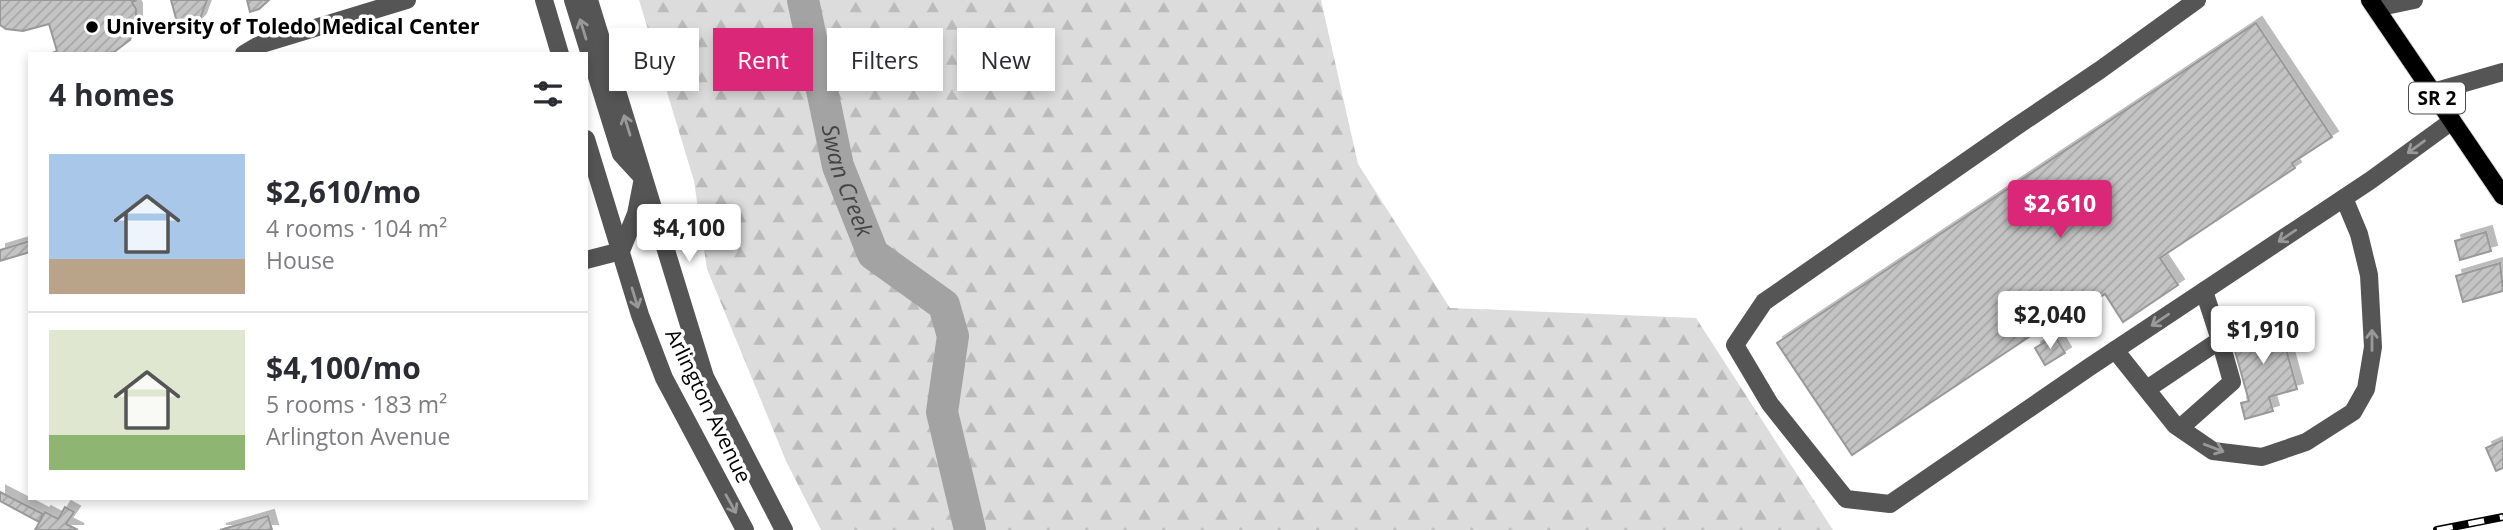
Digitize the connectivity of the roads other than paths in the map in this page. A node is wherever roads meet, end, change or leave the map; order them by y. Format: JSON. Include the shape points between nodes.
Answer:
{"nodes":[{"id":1,"x":407,"y":0,"type":"edge"},
{"id":2,"x":544,"y":0,"type":"edge"},
{"id":3,"x":573,"y":0,"type":"edge"},
{"id":4,"x":589,"y":0,"type":"edge"},
{"id":5,"x":2197,"y":0,"type":"edge"},
{"id":6,"x":2414,"y":0,"type":"edge"},
{"id":7,"x":2373,"y":4,"type":"edge"},
{"id":8,"x":247,"y":52,"type":"edge"},
{"id":9,"x":559,"y":52,"type":"edge"},
{"id":10,"x":2503,"y":72,"type":"edge"},
{"id":11,"x":2433,"y":93,"type":"junction"},
{"id":12,"x":2452,"y":121,"type":"junction"},
{"id":13,"x":588,"y":145,"type":"edge"},
{"id":14,"x":643,"y":178,"type":"junction"},
{"id":15,"x":2503,"y":196,"type":"edge"},
{"id":16,"x":2344,"y":198,"type":"junction"},
{"id":17,"x":621,"y":251,"type":"junction"},
{"id":18,"x":588,"y":259,"type":"edge"},
{"id":19,"x":2204,"y":291,"type":"junction"},
{"id":20,"x":2220,"y":340,"type":"junction"},
{"id":21,"x":2115,"y":350,"type":"junction"},
{"id":22,"x":2147,"y":389,"type":"junction"},
{"id":23,"x":2180,"y":428,"type":"junction"},
{"id":24,"x":745,"y":530,"type":"edge"},
{"id":25,"x":784,"y":530,"type":"edge"}],
"edges":[{"from":1,"to":8,"type":"street"},
{"from":2,"to":9,"type":"street"},
{"from":14,"to":3,"type":"street","one_way":true,"via":[[621,154]]},
{"from":14,"to":4,"type":"street","name":"Arlington Avenue","one_way":true},
{"from":5,"to":21,"type":"street","via":[[1764,302],[1735,345],[1770,404],[1846,499],[1891,504]]},
{"from":6,"to":7,"type":"street"},
{"from":7,"to":11,"type":"main road","number":"SR 2"},
{"from":10,"to":11,"type":"street"},
{"from":11,"to":12,"type":"main road","number":"SR 2"},
{"from":12,"to":15,"type":"main road","number":"SR 2"},
{"from":12,"to":16,"type":"street","one_way":true},
{"from":13,"to":17,"type":"street","name":"Arlington Avenue"},
{"from":14,"to":17,"type":"street","via":[[636,214]]},
{"from":14,"to":25,"type":"street","name":"Arlington Avenue","via":[[705,377]]},
{"from":16,"to":19,"type":"street","one_way":true},
{"from":23,"to":16,"type":"street","one_way":true,"via":[[2213,451],[2262,457],[2306,442],[2353,412],[2367,389],[2373,347],[2369,275]]},
{"from":17,"to":18,"type":"street"},
{"from":17,"to":24,"type":"street","name":"Arlington Avenue","one_way":true,"via":[[664,378]]},
{"from":19,"to":20,"type":"street"},
{"from":19,"to":21,"type":"street","one_way":true},
{"from":20,"to":22,"type":"street"},
{"from":20,"to":23,"type":"street","via":[[2232,382]]},
{"from":21,"to":22,"type":"street"},
{"from":22,"to":23,"type":"street"}]}
